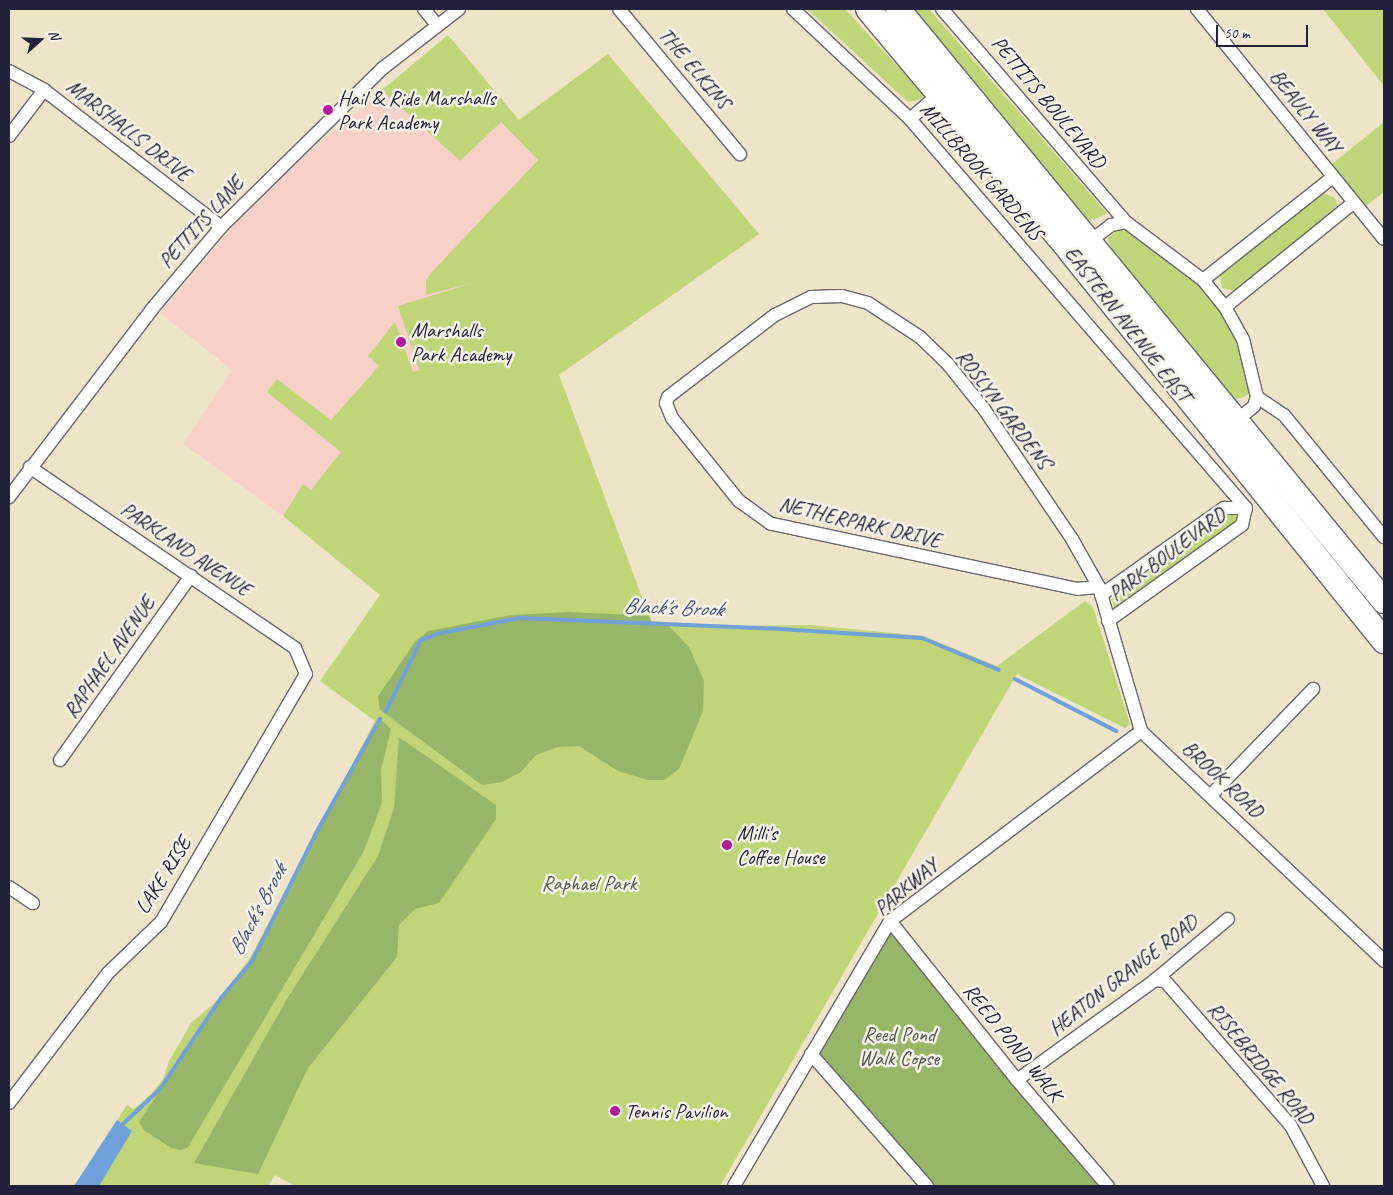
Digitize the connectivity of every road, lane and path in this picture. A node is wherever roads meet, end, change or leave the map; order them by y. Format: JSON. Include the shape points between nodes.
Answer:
{"nodes":[{"id":1,"x":424,"y":9,"type":"edge"},
{"id":2,"x":459,"y":9,"type":"edge"},
{"id":3,"x":619,"y":9,"type":"edge"},
{"id":4,"x":793,"y":9,"type":"edge"},
{"id":5,"x":868,"y":9,"type":"edge"},
{"id":6,"x":898,"y":9,"type":"edge"},
{"id":7,"x":942,"y":9,"type":"edge"},
{"id":8,"x":1197,"y":9,"type":"edge"},
{"id":9,"x":437,"y":25,"type":"junction"},
{"id":10,"x":9,"y":71,"type":"edge"},
{"id":11,"x":44,"y":90,"type":"junction"},
{"id":12,"x":939,"y":94,"type":"junction"},
{"id":13,"x":910,"y":119,"type":"junction"},
{"id":14,"x":9,"y":136,"type":"edge"},
{"id":15,"x":740,"y":154,"type":"dead end"},
{"id":16,"x":1333,"y":176,"type":"junction"},
{"id":17,"x":1354,"y":202,"type":"junction"},
{"id":18,"x":1126,"y":222,"type":"junction"},
{"id":19,"x":221,"y":227,"type":"junction"},
{"id":20,"x":1384,"y":239,"type":"edge"},
{"id":21,"x":1090,"y":241,"type":"junction"},
{"id":22,"x":1203,"y":280,"type":"junction"},
{"id":23,"x":1225,"y":307,"type":"junction"},
{"id":24,"x":1257,"y":397,"type":"junction"},
{"id":25,"x":666,"y":403,"type":"joint"},
{"id":26,"x":1237,"y":420,"type":"junction"},
{"id":27,"x":30,"y":467,"type":"junction"},
{"id":28,"x":9,"y":497,"type":"edge"},
{"id":29,"x":1254,"y":500,"type":"junction"},
{"id":30,"x":1384,"y":537,"type":"edge"},
{"id":31,"x":191,"y":576,"type":"junction"},
{"id":32,"x":1100,"y":591,"type":"junction"},
{"id":33,"x":1384,"y":601,"type":"edge"},
{"id":34,"x":1108,"y":622,"type":"junction"},
{"id":35,"x":1384,"y":642,"type":"edge"},
{"id":36,"x":306,"y":674,"type":"joint"},
{"id":37,"x":1313,"y":689,"type":"dead end"},
{"id":38,"x":1142,"y":731,"type":"junction"},
{"id":39,"x":60,"y":760,"type":"dead end"},
{"id":40,"x":1212,"y":794,"type":"junction"},
{"id":41,"x":9,"y":887,"type":"edge"},
{"id":42,"x":33,"y":903,"type":"dead end"},
{"id":43,"x":1228,"y":918,"type":"dead end"},
{"id":44,"x":890,"y":921,"type":"junction"},
{"id":45,"x":1384,"y":961,"type":"edge"},
{"id":46,"x":1155,"y":980,"type":"junction"},
{"id":47,"x":811,"y":1054,"type":"junction"},
{"id":48,"x":1016,"y":1080,"type":"junction"},
{"id":49,"x":9,"y":1103,"type":"edge"},
{"id":50,"x":734,"y":1186,"type":"edge"},
{"id":51,"x":927,"y":1186,"type":"edge"},
{"id":52,"x":1108,"y":1186,"type":"edge"},
{"id":53,"x":1323,"y":1186,"type":"edge"}],
"edges":[{"from":1,"to":9,"type":"street"},
{"from":2,"to":9,"type":"street","name":"PETTITS LANE"},
{"from":3,"to":15,"type":"street","name":"THE ELKINS"},
{"from":4,"to":13,"type":"street","name":"MILLBROOK GARDENS"},
{"from":5,"to":12,"type":"highway","name":"EASTERN AVENUE EAST"},
{"from":6,"to":21,"type":"highway","name":"EASTERN AVENUE EAST"},
{"from":7,"to":18,"type":"street","name":"PETTITS BOULEVARD"},
{"from":8,"to":16,"type":"street","name":"BEAULY WAY"},
{"from":9,"to":19,"type":"street","name":"PETTITS LANE","via":[[337,111]]},
{"from":10,"to":11,"type":"street","name":"MARSHALLS DRIVE"},
{"from":11,"to":14,"type":"street"},
{"from":11,"to":19,"type":"street","name":"MARSHALLS DRIVE"},
{"from":12,"to":13,"type":"street"},
{"from":12,"to":29,"type":"highway","name":"EASTERN AVENUE EAST","via":[[1070,250]]},
{"from":13,"to":29,"type":"street","name":"MILLBROOK GARDENS"},
{"from":16,"to":17,"type":"street","name":"BEAULY WAY"},
{"from":16,"to":22,"type":"street"},
{"from":17,"to":20,"type":"street","name":"BEAULY WAY"},
{"from":17,"to":23,"type":"street"},
{"from":18,"to":21,"type":"street","via":[[1111,225]]},
{"from":18,"to":22,"type":"street","name":"PETTITS BOULEVARD"},
{"from":19,"to":27,"type":"street","name":"PETTITS LANE","via":[[152,309]]},
{"from":21,"to":26,"type":"highway","name":"EASTERN AVENUE EAST"},
{"from":22,"to":23,"type":"street","name":"PETTITS BOULEVARD"},
{"from":23,"to":24,"type":"street","name":"PETTITS BOULEVARD","via":[[1243,339]]},
{"from":24,"to":26,"type":"street","via":[[1254,406]]},
{"from":24,"to":30,"type":"street","via":[[1284,415]]},
{"from":25,"to":32,"type":"street","name":"NETHERPARK DRIVE","via":[[672,418],[739,501],[771,524]]},
{"from":25,"to":32,"type":"street","name":"ROSLYN GARDENS","via":[[673,392],[726,351],[793,305],[826,296],[868,303],[920,337],[947,363],[978,401],[1072,540]]},
{"from":26,"to":33,"type":"highway","name":"EASTERN AVENUE EAST"},
{"from":27,"to":28,"type":"street","name":"PETTITS LANE"},
{"from":27,"to":31,"type":"street","name":"PARKLAND AVENUE"},
{"from":29,"to":32,"type":"street","name":"PARK BOULEVARD","via":[[1224,508]]},
{"from":29,"to":34,"type":"street","name":"PARK BOULEVARD","via":[[1242,525]]},
{"from":29,"to":35,"type":"highway","name":"EASTERN AVENUE EAST"},
{"from":31,"to":36,"type":"street","name":"PARKLAND AVENUE","via":[[295,648]]},
{"from":31,"to":39,"type":"street","name":"RAPHAEL AVENUE"},
{"from":32,"to":34,"type":"street"},
{"from":34,"to":38,"type":"street"},
{"from":36,"to":49,"type":"street","name":"LAKE RISE","via":[[160,922],[108,973],[53,1050]]},
{"from":37,"to":40,"type":"street"},
{"from":38,"to":40,"type":"street","name":"BROOK ROAD"},
{"from":38,"to":44,"type":"street","name":"PARKWAY"},
{"from":40,"to":45,"type":"street","name":"BROOK ROAD"},
{"from":41,"to":42,"type":"street"},
{"from":43,"to":46,"type":"street","name":"HEATON GRANGE ROAD"},
{"from":44,"to":47,"type":"street","name":"PARKWAY"},
{"from":44,"to":48,"type":"street","name":"REED POND WALK"},
{"from":46,"to":48,"type":"street","name":"HEATON GRANGE ROAD"},
{"from":46,"to":53,"type":"street","name":"RISEBRIDGE ROAD","via":[[1165,981],[1292,1126]]},
{"from":47,"to":50,"type":"street","name":"PARKWAY"},
{"from":47,"to":51,"type":"street"},
{"from":48,"to":52,"type":"street","name":"REED POND WALK"}]}
